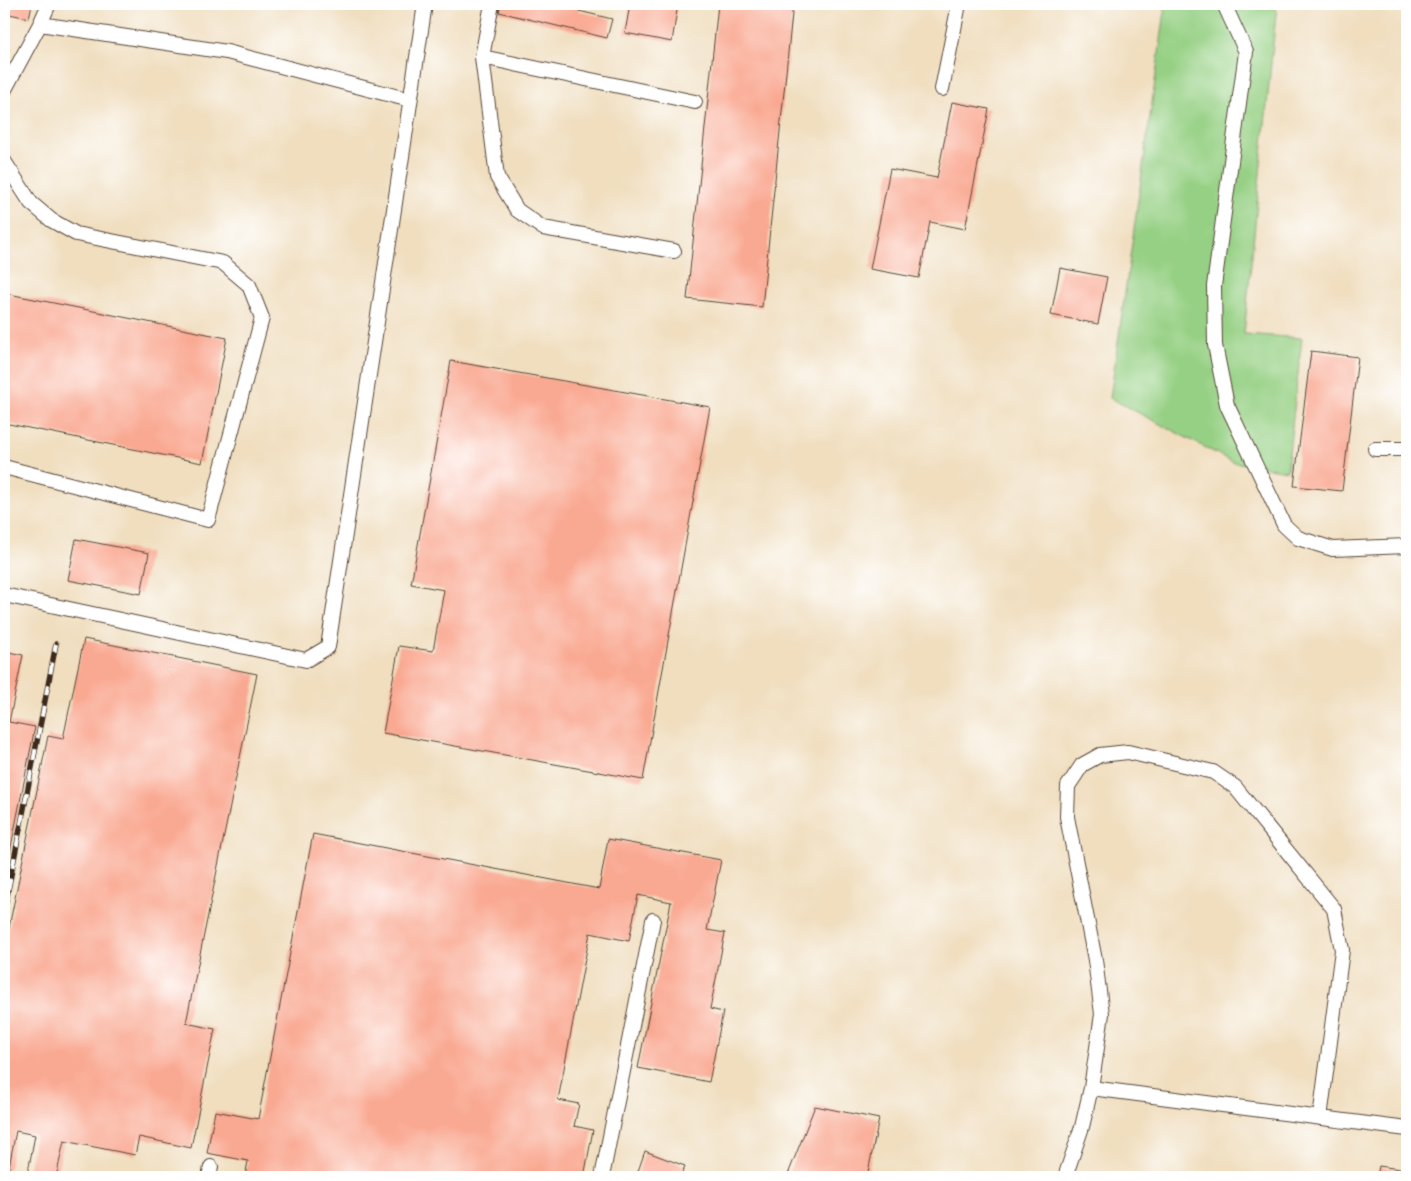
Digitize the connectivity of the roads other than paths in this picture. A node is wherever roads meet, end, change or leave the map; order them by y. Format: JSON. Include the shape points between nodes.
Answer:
{"nodes":[{"id":1,"x":48,"y":4,"type":"edge"},
{"id":2,"x":425,"y":4,"type":"edge"},
{"id":3,"x":492,"y":4,"type":"edge"},
{"id":4,"x":959,"y":4,"type":"edge"},
{"id":5,"x":1224,"y":4,"type":"edge"},
{"id":6,"x":40,"y":24,"type":"junction"},
{"id":7,"x":482,"y":57,"type":"junction"},
{"id":8,"x":942,"y":89,"type":"dead end"},
{"id":9,"x":4,"y":91,"type":"edge"},
{"id":10,"x":410,"y":100,"type":"junction"},
{"id":11,"x":695,"y":102,"type":"dead end"},
{"id":12,"x":4,"y":160,"type":"edge"},
{"id":13,"x":674,"y":251,"type":"dead end"},
{"id":14,"x":1375,"y":449,"type":"dead end"},
{"id":15,"x":1407,"y":449,"type":"edge"},
{"id":16,"x":4,"y":467,"type":"edge"},
{"id":17,"x":1407,"y":546,"type":"edge"},
{"id":18,"x":4,"y":595,"type":"edge"},
{"id":19,"x":653,"y":920,"type":"dead end"},
{"id":20,"x":1091,"y":1088,"type":"junction"},
{"id":21,"x":1320,"y":1118,"type":"junction"},
{"id":22,"x":1407,"y":1129,"type":"edge"},
{"id":23,"x":602,"y":1177,"type":"edge"},
{"id":24,"x":1065,"y":1177,"type":"edge"}],
"edges":[{"from":1,"to":6,"type":"lane"},
{"from":2,"to":10,"type":"lane"},
{"from":3,"to":7,"type":"lane"},
{"from":4,"to":8,"type":"lane"},
{"from":5,"to":17,"type":"lane","via":[[1246,52],[1214,286],[1215,345],[1227,404],[1284,525],[1298,538],[1333,549]]},
{"from":6,"to":9,"type":"lane"},
{"from":6,"to":10,"type":"lane","via":[[227,52]]},
{"from":7,"to":11,"type":"lane"},
{"from":7,"to":13,"type":"lane","via":[[497,177],[517,210],[544,228]]},
{"from":10,"to":18,"type":"lane","via":[[328,647],[306,660]]},
{"from":12,"to":16,"type":"lane","via":[[31,203],[51,220],[76,234],[223,263],[249,285],[262,318],[208,520]]},
{"from":14,"to":15,"type":"lane"},
{"from":19,"to":23,"type":"lane"},
{"from":20,"to":21,"type":"lane"},
{"from":20,"to":21,"type":"lane","via":[[1102,1014],[1095,960],[1067,817],[1068,786],[1082,765],[1100,755],[1128,752],[1213,772],[1235,787],[1334,909],[1342,950]]},
{"from":20,"to":24,"type":"lane"},
{"from":21,"to":22,"type":"lane"}]}
